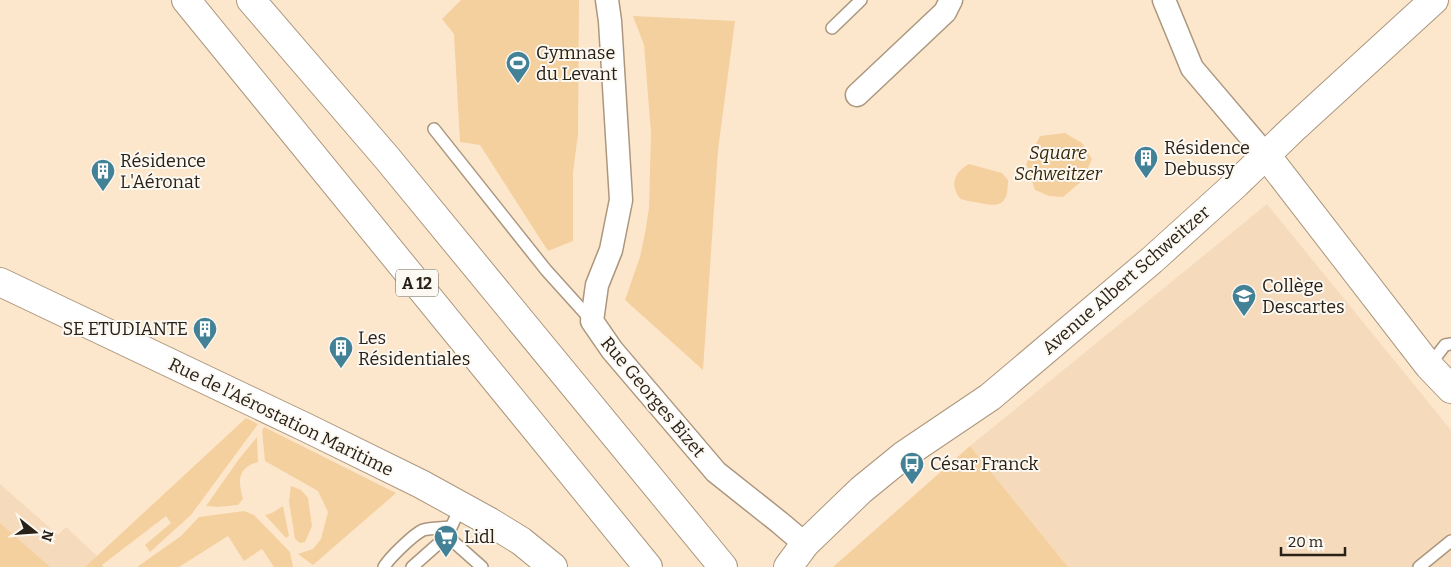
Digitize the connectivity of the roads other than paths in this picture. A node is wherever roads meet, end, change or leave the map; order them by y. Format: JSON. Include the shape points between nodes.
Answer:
{"nodes":[{"id":1,"x":186,"y":0,"type":"edge"},
{"id":2,"x":251,"y":0,"type":"edge"},
{"id":3,"x":271,"y":0,"type":"edge"},
{"id":4,"x":607,"y":0,"type":"edge"},
{"id":5,"x":861,"y":0,"type":"edge"},
{"id":6,"x":951,"y":0,"type":"edge"},
{"id":7,"x":1164,"y":0,"type":"edge"},
{"id":8,"x":1434,"y":0,"type":"edge"},
{"id":9,"x":832,"y":28,"type":"dead end"},
{"id":10,"x":857,"y":95,"type":"dead end"},
{"id":11,"x":434,"y":129,"type":"dead end"},
{"id":12,"x":1266,"y":156,"type":"junction"},
{"id":13,"x":387,"y":158,"type":"junction"},
{"id":14,"x":0,"y":282,"type":"edge"},
{"id":15,"x":592,"y":321,"type":"junction"},
{"id":16,"x":1451,"y":344,"type":"edge"},
{"id":17,"x":1429,"y":366,"type":"junction"},
{"id":18,"x":1451,"y":389,"type":"edge"},
{"id":19,"x":453,"y":523,"type":"junction"},
{"id":20,"x":1451,"y":541,"type":"edge"},
{"id":21,"x":805,"y":544,"type":"junction"},
{"id":22,"x":776,"y":566,"type":"edge"},
{"id":23,"x":384,"y":567,"type":"edge"},
{"id":24,"x":412,"y":567,"type":"edge"},
{"id":25,"x":482,"y":567,"type":"edge"},
{"id":26,"x":553,"y":567,"type":"edge"},
{"id":27,"x":648,"y":567,"type":"edge"},
{"id":28,"x":723,"y":567,"type":"edge"},
{"id":29,"x":1419,"y":567,"type":"edge"}],
"edges":[{"from":1,"to":27,"type":"main road","number":"A 12"},
{"from":2,"to":13,"type":"main road"},
{"from":3,"to":13,"type":"main road"},
{"from":4,"to":15,"type":"street","name":"Rue Georges Bizet","via":[[621,200],[611,250],[597,285]]},
{"from":5,"to":9,"type":"lane"},
{"from":6,"to":10,"type":"street","via":[[946,12]]},
{"from":7,"to":12,"type":"street","via":[[1192,68]]},
{"from":8,"to":12,"type":"main road","name":"Avenue Albert Schweitzer"},
{"from":11,"to":15,"type":"lane","via":[[546,270]]},
{"from":12,"to":17,"type":"main road"},
{"from":12,"to":21,"type":"main road","name":"Avenue Albert Schweitzer","via":[[1152,260],[990,397],[875,478]]},
{"from":13,"to":28,"type":"main road"},
{"from":14,"to":19,"type":"main road","name":"Rue de l'Aérostation Maritime","via":[[421,484]]},
{"from":15,"to":21,"type":"street","name":"Rue Georges Bizet","via":[[612,350],[716,472]]},
{"from":16,"to":17,"type":"lane","via":[[1444,345]]},
{"from":17,"to":18,"type":"main road"},
{"from":19,"to":23,"type":"lane","via":[[422,531],[396,552]]},
{"from":19,"to":24,"type":"lane"},
{"from":19,"to":25,"type":"lane"},
{"from":19,"to":26,"type":"main road","name":"Rue de l'Aérostation Maritime","via":[[490,522]]},
{"from":20,"to":29,"type":"lane"},
{"from":21,"to":22,"type":"main road","name":"Avenue Albert Schweitzer"}]}
